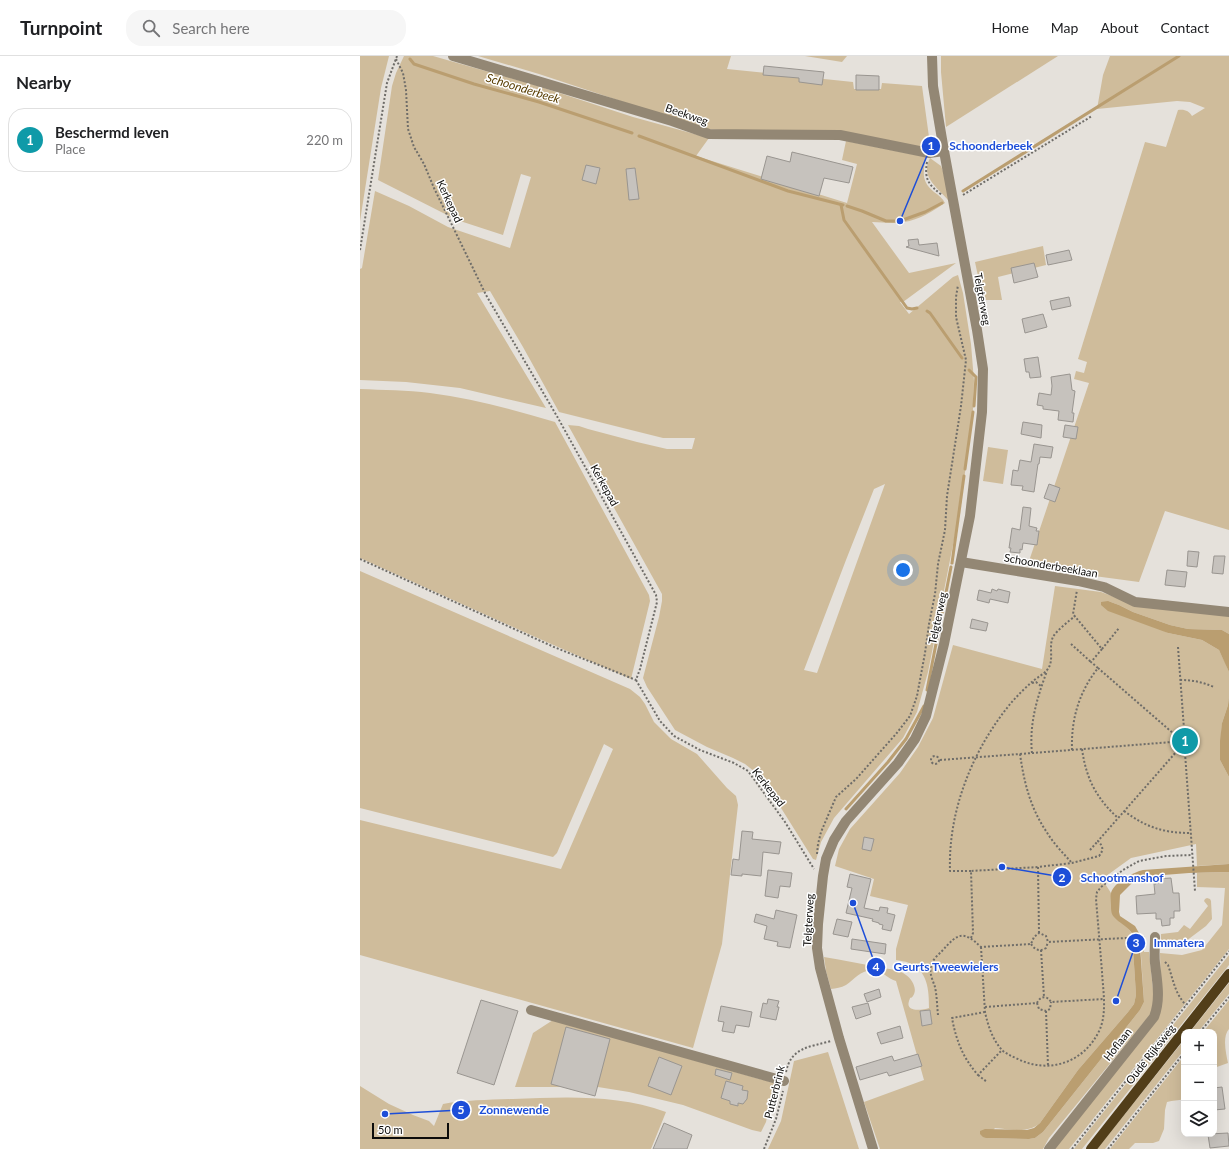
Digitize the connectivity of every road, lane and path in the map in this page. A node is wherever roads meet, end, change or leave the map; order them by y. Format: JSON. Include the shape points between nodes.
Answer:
{"nodes":[{"id":1,"x":452,"y":56,"type":"edge"},
{"id":2,"x":932,"y":56,"type":"edge"},
{"id":3,"x":397,"y":57,"type":"edge"},
{"id":4,"x":1092,"y":116,"type":"dead end"},
{"id":5,"x":944,"y":151,"type":"junction"},
{"id":6,"x":929,"y":153,"type":"junction"},
{"id":7,"x":949,"y":200,"type":"junction"},
{"id":8,"x":360,"y":250,"type":"edge"},
{"id":9,"x":960,"y":280,"type":"dead end"},
{"id":10,"x":360,"y":559,"type":"edge"},
{"id":11,"x":961,"y":562,"type":"junction"},
{"id":12,"x":1078,"y":581,"type":"junction"},
{"id":13,"x":1229,"y":612,"type":"edge"},
{"id":14,"x":1075,"y":616,"type":"junction"},
{"id":15,"x":1119,"y":628,"type":"dead end"},
{"id":16,"x":1071,"y":644,"type":"dead end"},
{"id":17,"x":1178,"y":647,"type":"dead end"},
{"id":18,"x":1102,"y":649,"type":"junction"},
{"id":19,"x":1091,"y":662,"type":"junction"},
{"id":20,"x":1098,"y":668,"type":"junction"},
{"id":21,"x":1048,"y":670,"type":"junction"},
{"id":22,"x":636,"y":680,"type":"junction"},
{"id":23,"x":1180,"y":680,"type":"junction"},
{"id":24,"x":1031,"y":683,"type":"junction"},
{"id":25,"x":1041,"y":686,"type":"junction"},
{"id":26,"x":1214,"y":687,"type":"dead end"},
{"id":27,"x":1184,"y":729,"type":"junction"},
{"id":28,"x":1174,"y":734,"type":"junction"},
{"id":29,"x":1172,"y":742,"type":"junction"},
{"id":30,"x":1082,"y":749,"type":"junction"},
{"id":31,"x":1072,"y":750,"type":"junction"},
{"id":32,"x":1177,"y":751,"type":"junction"},
{"id":33,"x":1032,"y":753,"type":"junction"},
{"id":34,"x":1185,"y":753,"type":"junction"},
{"id":35,"x":1020,"y":754,"type":"junction"},
{"id":36,"x":975,"y":757,"type":"junction"},
{"id":37,"x":940,"y":760,"type":"junction"},
{"id":38,"x":1124,"y":811,"type":"junction"},
{"id":39,"x":1118,"y":818,"type":"junction"},
{"id":40,"x":1191,"y":834,"type":"junction"},
{"id":41,"x":1098,"y":841,"type":"junction"},
{"id":42,"x":1090,"y":850,"type":"dead end"},
{"id":43,"x":1192,"y":855,"type":"junction"},
{"id":44,"x":817,"y":858,"type":"dead end"},
{"id":45,"x":1072,"y":863,"type":"junction"},
{"id":46,"x":816,"y":866,"type":"dead end"},
{"id":47,"x":1038,"y":866,"type":"junction"},
{"id":48,"x":971,"y":871,"type":"junction"},
{"id":49,"x":1195,"y":891,"type":"dead end"},
{"id":50,"x":1040,"y":933,"type":"junction"},
{"id":51,"x":1151,"y":937,"type":"joint"},
{"id":52,"x":971,"y":938,"type":"junction"},
{"id":53,"x":1100,"y":940,"type":"junction"},
{"id":54,"x":1048,"y":942,"type":"junction"},
{"id":55,"x":1031,"y":944,"type":"junction"},
{"id":56,"x":982,"y":947,"type":"junction"},
{"id":57,"x":1041,"y":950,"type":"junction"},
{"id":58,"x":1229,"y":952,"type":"edge"},
{"id":59,"x":1155,"y":959,"type":"junction"},
{"id":60,"x":1229,"y":974,"type":"edge"},
{"id":61,"x":1044,"y":997,"type":"junction"},
{"id":62,"x":1229,"y":997,"type":"edge"},
{"id":63,"x":1104,"y":999,"type":"junction"},
{"id":64,"x":1051,"y":1002,"type":"junction"},
{"id":65,"x":1037,"y":1003,"type":"junction"},
{"id":66,"x":1186,"y":1005,"type":"junction"},
{"id":67,"x":985,"y":1007,"type":"junction"},
{"id":68,"x":531,"y":1010,"type":"dead end"},
{"id":69,"x":1046,"y":1011,"type":"junction"},
{"id":70,"x":986,"y":1012,"type":"junction"},
{"id":71,"x":938,"y":1015,"type":"dead end"},
{"id":72,"x":1202,"y":1029,"type":"edge"},
{"id":73,"x":831,"y":1041,"type":"dead end"},
{"id":74,"x":1002,"y":1050,"type":"junction"},
{"id":75,"x":1181,"y":1057,"type":"edge"},
{"id":76,"x":1048,"y":1066,"type":"junction"},
{"id":77,"x":978,"y":1075,"type":"junction"},
{"id":78,"x":784,"y":1081,"type":"junction"},
{"id":79,"x":987,"y":1082,"type":"dead end"},
{"id":80,"x":764,"y":1149,"type":"edge"},
{"id":81,"x":873,"y":1149,"type":"edge"},
{"id":82,"x":1049,"y":1149,"type":"edge"},
{"id":83,"x":1072,"y":1149,"type":"edge"},
{"id":84,"x":1091,"y":1149,"type":"edge"},
{"id":85,"x":1108,"y":1149,"type":"edge"}],
"edges":[{"from":1,"to":6,"type":"street","name":"Beekweg","via":[[709,134],[840,135]]},
{"from":2,"to":5,"type":"street","name":"Telgterweg","via":[[933,86]]},
{"from":3,"to":8,"type":"path","via":[[387,83]]},
{"from":3,"to":22,"type":"path","name":"Kerkepad","via":[[406,90],[408,129],[434,188],[486,295],[558,418],[656,595],[657,602]]},
{"from":4,"to":7,"type":"path"},
{"from":5,"to":6,"type":"street","name":"Beekweg"},
{"from":5,"to":7,"type":"street","name":"Telgterweg"},
{"from":6,"to":7,"type":"path","via":[[926,177],[930,186]]},
{"from":7,"to":11,"type":"street","name":"Telgterweg","via":[[977,330],[982,369],[982,412],[970,516]]},
{"from":9,"to":44,"type":"path","name":"Telgterweg","via":[[956,297],[956,317],[966,360],[947,496],[945,530],[917,696],[910,716],[896,734],[856,779],[836,797],[821,832]]},
{"from":10,"to":22,"type":"path","via":[[554,647]]},
{"from":11,"to":12,"type":"street","name":"Schoonderbeeklaan"},
{"from":11,"to":81,"type":"street","name":"Telgterweg","via":[[926,716],[915,739],[898,764],[846,821],[826,859],[823,876],[818,924],[820,968]]},
{"from":12,"to":13,"type":"street","name":"Schoonderbeeklaan","via":[[1104,587],[1135,602]]},
{"from":12,"to":14,"type":"path","via":[[1073,614]]},
{"from":14,"to":18,"type":"path"},
{"from":14,"to":21,"type":"path","via":[[1053,638]]},
{"from":15,"to":18,"type":"path"},
{"from":16,"to":19,"type":"path"},
{"from":17,"to":23,"type":"path"},
{"from":18,"to":19,"type":"path"},
{"from":19,"to":20,"type":"path"},
{"from":20,"to":28,"type":"path"},
{"from":20,"to":31,"type":"path","via":[[1079,700],[1073,719]]},
{"from":21,"to":24,"type":"path"},
{"from":21,"to":25,"type":"path"},
{"from":22,"to":46,"type":"path","name":"Kerkepad","via":[[660,721],[674,736],[748,771],[785,822],[817,873]]},
{"from":23,"to":26,"type":"path","via":[[1204,682]]},
{"from":23,"to":27,"type":"path"},
{"from":24,"to":25,"type":"path","via":[[1036,682]]},
{"from":24,"to":36,"type":"path","via":[[994,726]]},
{"from":25,"to":33,"type":"path","via":[[1031,726]]},
{"from":27,"to":28,"type":"path"},
{"from":27,"to":34,"type":"path","via":[[1191,732],[1195,738],[1194,746]]},
{"from":28,"to":29,"type":"path"},
{"from":29,"to":30,"type":"path"},
{"from":29,"to":32,"type":"path"},
{"from":30,"to":31,"type":"path"},
{"from":30,"to":39,"type":"path","via":[[1093,788]]},
{"from":31,"to":33,"type":"path"},
{"from":32,"to":34,"type":"path"},
{"from":32,"to":38,"type":"path"},
{"from":33,"to":35,"type":"path"},
{"from":34,"to":40,"type":"path"},
{"from":35,"to":36,"type":"path"},
{"from":35,"to":45,"type":"path","via":[[1024,781],[1033,807],[1046,831]]},
{"from":36,"to":37,"type":"path"},
{"from":36,"to":48,"type":"path","via":[[959,802],[949,859],[950,871]]},
{"from":37,"to":37,"type":"path","via":[[935,756],[931,761],[936,764]]},
{"from":38,"to":39,"type":"path"},
{"from":38,"to":40,"type":"path","via":[[1136,820],[1162,831]]},
{"from":39,"to":41,"type":"path"},
{"from":40,"to":43,"type":"path"},
{"from":41,"to":42,"type":"path"},
{"from":41,"to":45,"type":"path","via":[[1102,847],[1099,856]]},
{"from":43,"to":49,"type":"path"},
{"from":43,"to":53,"type":"path","via":[[1139,861],[1101,887],[1096,899]]},
{"from":45,"to":47,"type":"path"},
{"from":47,"to":48,"type":"path"},
{"from":47,"to":50,"type":"path"},
{"from":48,"to":52,"type":"path","via":[[974,934]]},
{"from":50,"to":54,"type":"path","via":[[1046,936]]},
{"from":50,"to":55,"type":"path","via":[[1034,936]]},
{"from":51,"to":53,"type":"path"},
{"from":51,"to":59,"type":"street","name":"Hoflaan"},
{"from":52,"to":56,"type":"path"},
{"from":52,"to":71,"type":"path","via":[[961,936],[951,940],[931,966]]},
{"from":53,"to":54,"type":"path"},
{"from":53,"to":63,"type":"path"},
{"from":54,"to":57,"type":"path","via":[[1046,948]]},
{"from":55,"to":56,"type":"path"},
{"from":55,"to":57,"type":"path"},
{"from":56,"to":67,"type":"path"},
{"from":57,"to":61,"type":"path"},
{"from":58,"to":66,"type":"path"},
{"from":59,"to":66,"type":"path","via":[[1162,960],[1168,965],[1176,991]]},
{"from":59,"to":82,"type":"street","name":"Hoflaan","via":[[1158,1007],[1154,1017]]},
{"from":60,"to":84,"type":"main road","name":"Oude Rijksweg"},
{"from":61,"to":64,"type":"path"},
{"from":61,"to":65,"type":"path"},
{"from":62,"to":72,"type":"path"},
{"from":63,"to":64,"type":"path"},
{"from":63,"to":76,"type":"path","via":[[1103,1021],[1090,1045],[1067,1062]]},
{"from":64,"to":69,"type":"path","via":[[1050,1009]]},
{"from":65,"to":67,"type":"path"},
{"from":65,"to":69,"type":"path","via":[[1039,1009]]},
{"from":66,"to":83,"type":"path"},
{"from":67,"to":70,"type":"path"},
{"from":68,"to":78,"type":"street"},
{"from":69,"to":76,"type":"path"},
{"from":70,"to":74,"type":"path","via":[[991,1033]]},
{"from":70,"to":77,"type":"path","via":[[952,1018],[961,1049]]},
{"from":73,"to":78,"type":"path","name":"Putterbrink","via":[[803,1048],[795,1053]]},
{"from":74,"to":76,"type":"path","via":[[1022,1062]]},
{"from":74,"to":77,"type":"path"},
{"from":75,"to":85,"type":"path"},
{"from":77,"to":79,"type":"path"},
{"from":78,"to":80,"type":"path","name":"Putterbrink","via":[[776,1119]]}]}
